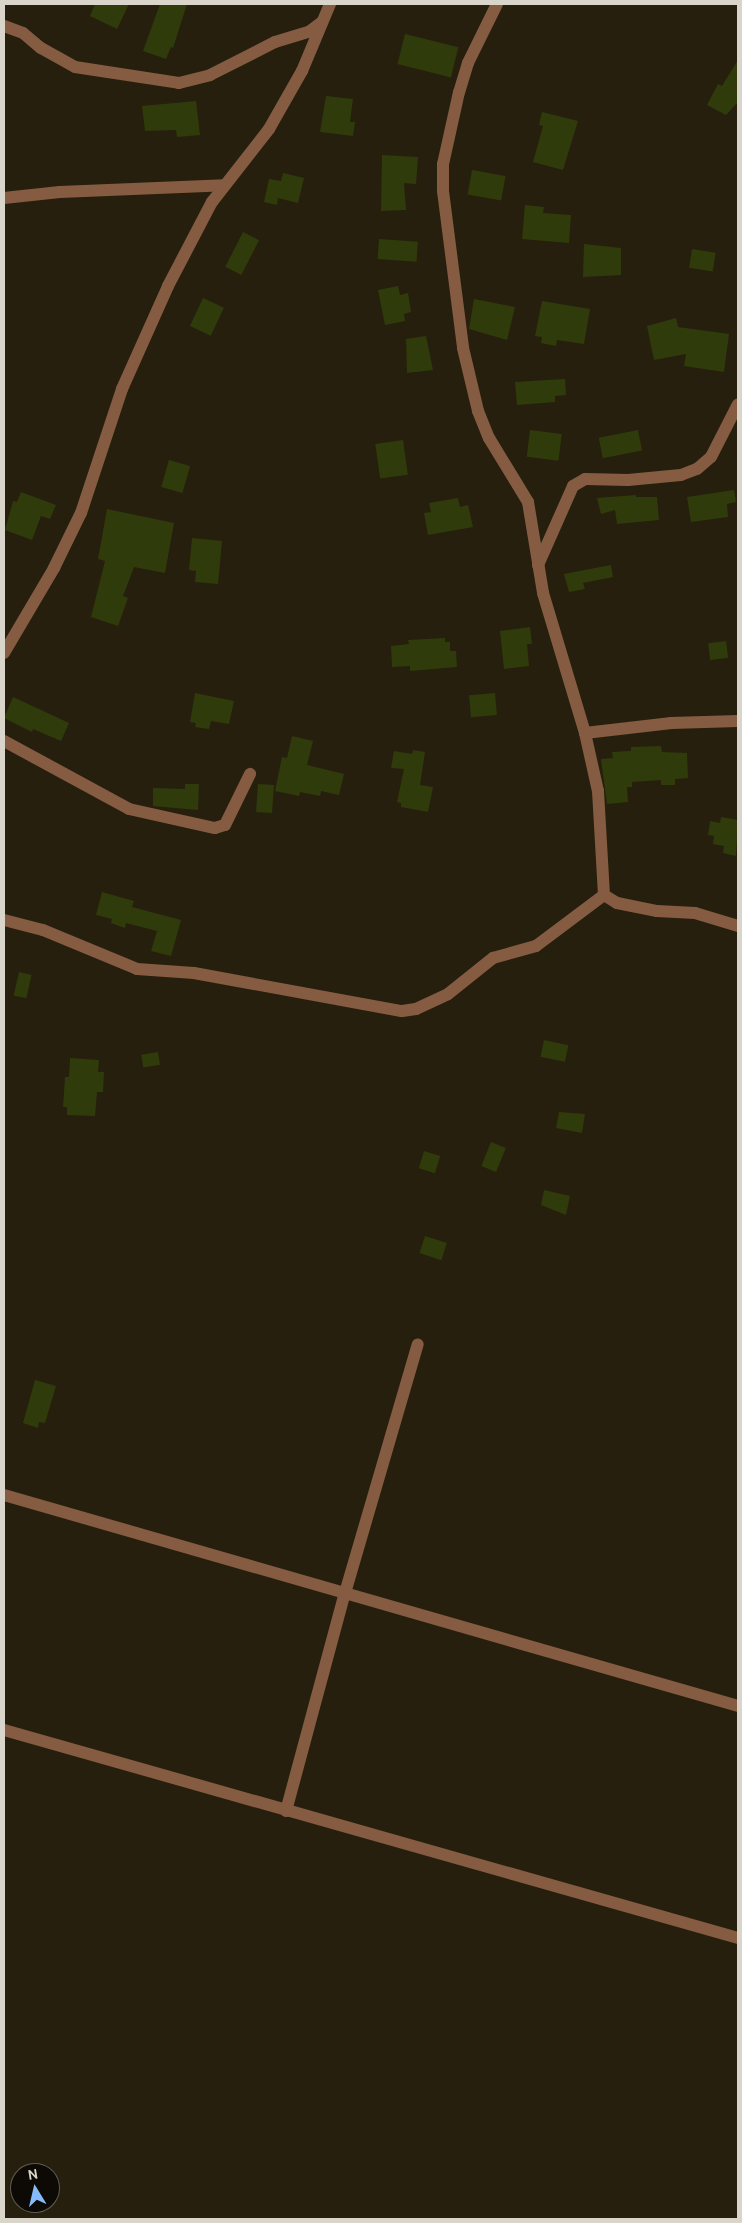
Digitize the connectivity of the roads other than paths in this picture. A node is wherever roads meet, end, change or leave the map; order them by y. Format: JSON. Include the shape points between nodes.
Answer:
{"nodes":[{"id":1,"x":330,"y":4,"type":"edge"},
{"id":2,"x":497,"y":4,"type":"edge"},
{"id":3,"x":323,"y":22,"type":"junction"},
{"id":4,"x":4,"y":26,"type":"edge"},
{"id":5,"x":224,"y":185,"type":"junction"},
{"id":6,"x":4,"y":198,"type":"edge"},
{"id":7,"x":738,"y":404,"type":"edge"},
{"id":8,"x":538,"y":565,"type":"junction"},
{"id":9,"x":4,"y":653,"type":"edge"},
{"id":10,"x":738,"y":721,"type":"edge"},
{"id":11,"x":585,"y":734,"type":"junction"},
{"id":12,"x":4,"y":741,"type":"edge"},
{"id":13,"x":250,"y":774,"type":"dead end"},
{"id":14,"x":604,"y":896,"type":"junction"},
{"id":15,"x":4,"y":920,"type":"edge"},
{"id":16,"x":738,"y":926,"type":"edge"},
{"id":17,"x":418,"y":1344,"type":"dead end"},
{"id":18,"x":4,"y":1495,"type":"edge"},
{"id":19,"x":345,"y":1593,"type":"junction"},
{"id":20,"x":738,"y":1706,"type":"edge"},
{"id":21,"x":4,"y":1730,"type":"edge"},
{"id":22,"x":286,"y":1811,"type":"junction"},
{"id":23,"x":738,"y":1938,"type":"edge"}],
"edges":[{"from":1,"to":3,"type":"street"},
{"from":2,"to":8,"type":"street","via":[[468,63],[459,92],[443,164],[443,190],[463,348],[478,411],[489,438],[528,502]]},
{"from":3,"to":4,"type":"street","via":[[310,31],[275,42],[210,76],[179,82],[75,67],[23,33]]},
{"from":3,"to":5,"type":"street","via":[[302,71],[269,129]]},
{"from":5,"to":6,"type":"street","via":[[60,192]]},
{"from":5,"to":9,"type":"street","via":[[168,286],[122,389],[81,513],[54,568]]},
{"from":7,"to":8,"type":"street","via":[[711,457],[697,469],[628,480],[585,479],[573,486]]},
{"from":8,"to":11,"type":"street"},
{"from":10,"to":11,"type":"street","via":[[671,723]]},
{"from":11,"to":14,"type":"street","via":[[598,791]]},
{"from":12,"to":13,"type":"street","via":[[130,809],[215,828],[225,825]]},
{"from":14,"to":15,"type":"street","via":[[536,946],[493,958],[448,994],[416,1009],[402,1011],[194,972],[137,969],[43,930]]},
{"from":14,"to":16,"type":"street","via":[[617,903],[656,911],[695,913]]},
{"from":17,"to":19,"type":"street"},
{"from":18,"to":19,"type":"street"},
{"from":19,"to":20,"type":"street"},
{"from":19,"to":22,"type":"street"},
{"from":21,"to":22,"type":"street"},
{"from":22,"to":23,"type":"street"}]}
